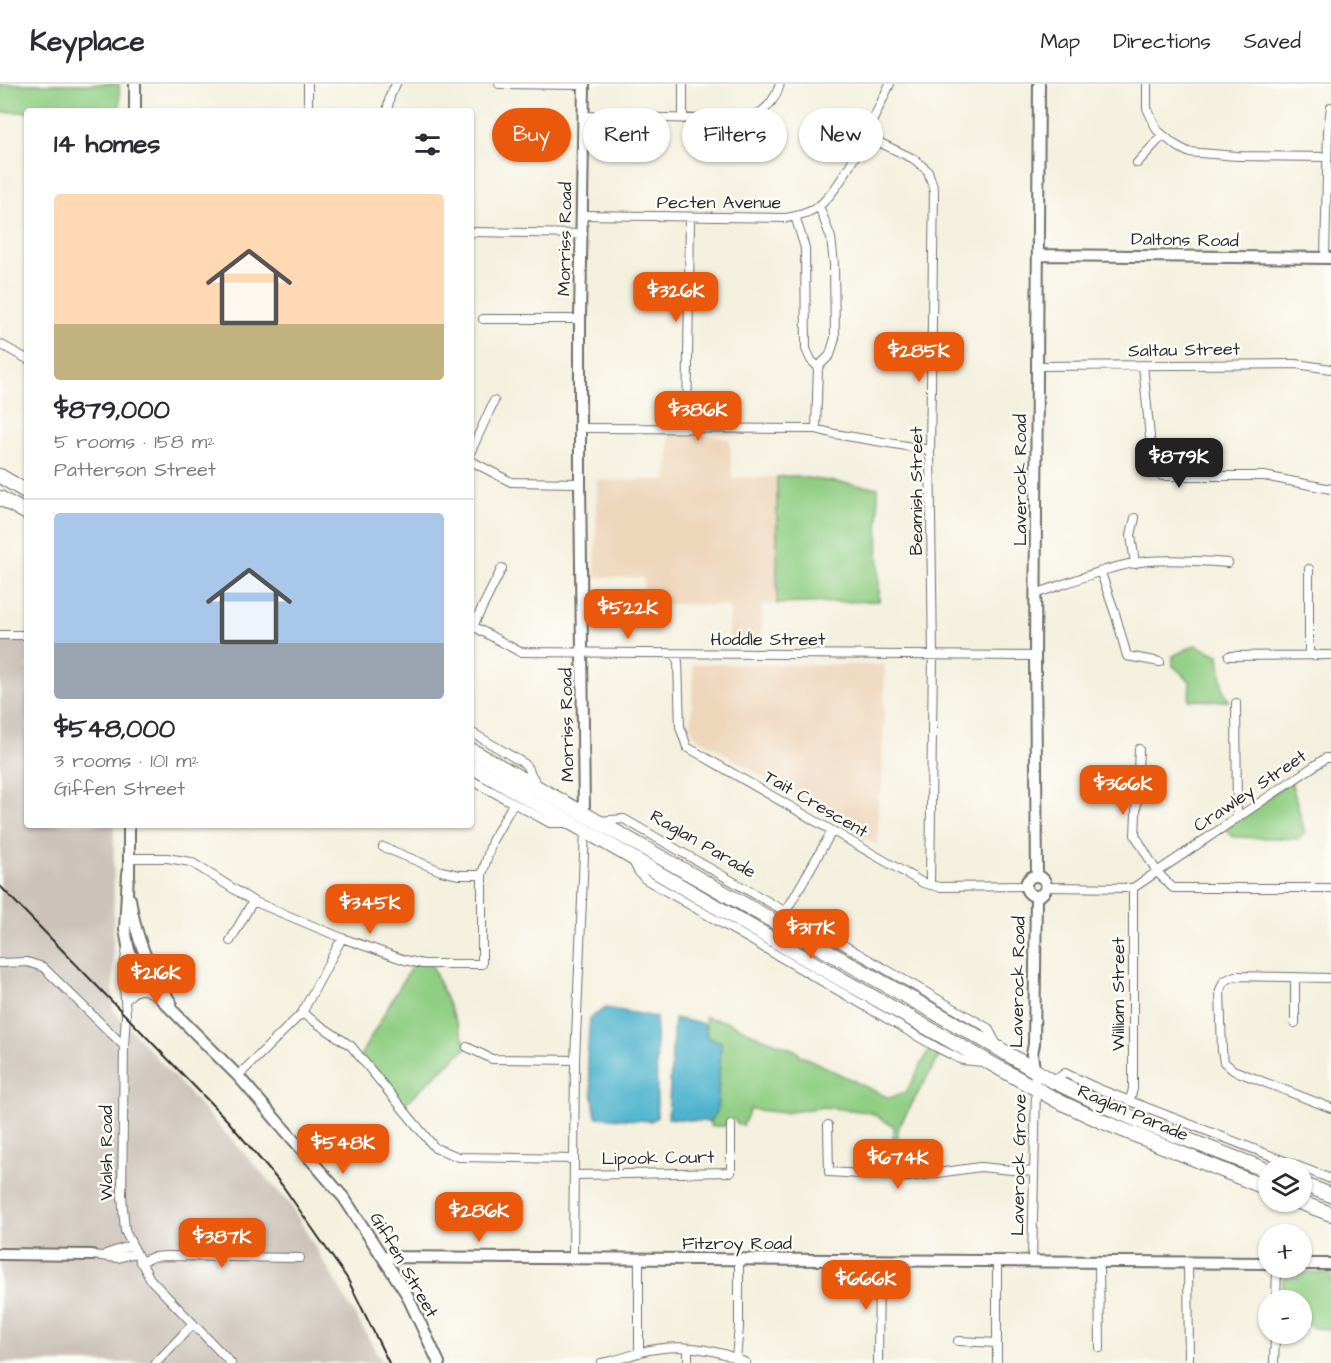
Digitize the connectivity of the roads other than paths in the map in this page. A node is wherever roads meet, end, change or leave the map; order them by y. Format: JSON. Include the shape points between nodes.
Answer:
{"nodes":[{"id":1,"x":135,"y":84,"type":"edge"},
{"id":2,"x":308,"y":84,"type":"edge"},
{"id":3,"x":396,"y":84,"type":"edge"},
{"id":4,"x":499,"y":84,"type":"edge"},
{"id":5,"x":683,"y":84,"type":"edge"},
{"id":6,"x":780,"y":84,"type":"edge"},
{"id":7,"x":890,"y":84,"type":"edge"},
{"id":8,"x":1039,"y":84,"type":"edge"},
{"id":9,"x":1147,"y":84,"type":"edge"},
{"id":10,"x":584,"y":85,"type":"edge"},
{"id":11,"x":388,"y":107,"type":"dead end"},
{"id":12,"x":1331,"y":107,"type":"edge"},
{"id":13,"x":135,"y":108,"type":"edge"},
{"id":14,"x":308,"y":108,"type":"edge"},
{"id":15,"x":584,"y":108,"type":"edge"},
{"id":16,"x":682,"y":108,"type":"edge"},
{"id":17,"x":767,"y":108,"type":"edge"},
{"id":18,"x":878,"y":108,"type":"edge"},
{"id":19,"x":670,"y":119,"type":"edge"},
{"id":20,"x":682,"y":119,"type":"edge"},
{"id":21,"x":1163,"y":135,"type":"junction"},
{"id":22,"x":883,"y":144,"type":"edge"},
{"id":23,"x":1328,"y":157,"type":"junction"},
{"id":24,"x":583,"y":162,"type":"edge"},
{"id":25,"x":850,"y":162,"type":"edge"},
{"id":26,"x":1137,"y":163,"type":"dead end"},
{"id":27,"x":819,"y":206,"type":"junction"},
{"id":28,"x":582,"y":215,"type":"junction"},
{"id":29,"x":795,"y":216,"type":"junction"},
{"id":30,"x":690,"y":217,"type":"junction"},
{"id":31,"x":474,"y":232,"type":"edge"},
{"id":32,"x":583,"y":234,"type":"junction"},
{"id":33,"x":1038,"y":255,"type":"junction"},
{"id":34,"x":1328,"y":258,"type":"edge"},
{"id":35,"x":483,"y":319,"type":"dead end"},
{"id":36,"x":580,"y":319,"type":"junction"},
{"id":37,"x":0,"y":344,"type":"edge"},
{"id":38,"x":24,"y":356,"type":"edge"},
{"id":39,"x":1143,"y":365,"type":"junction"},
{"id":40,"x":1037,"y":366,"type":"junction"},
{"id":41,"x":818,"y":368,"type":"junction"},
{"id":42,"x":1331,"y":369,"type":"edge"},
{"id":43,"x":494,"y":401,"type":"dead end"},
{"id":44,"x":581,"y":428,"type":"junction"},
{"id":45,"x":687,"y":429,"type":"junction"},
{"id":46,"x":816,"y":429,"type":"junction"},
{"id":47,"x":474,"y":444,"type":"edge"},
{"id":48,"x":930,"y":450,"type":"junction"},
{"id":49,"x":474,"y":463,"type":"edge"},
{"id":50,"x":0,"y":476,"type":"edge"},
{"id":51,"x":580,"y":483,"type":"junction"},
{"id":52,"x":1331,"y":489,"type":"edge"},
{"id":53,"x":24,"y":490,"type":"edge"},
{"id":54,"x":0,"y":498,"type":"edge"},
{"id":55,"x":24,"y":511,"type":"edge"},
{"id":56,"x":1135,"y":518,"type":"dead end"},
{"id":57,"x":1228,"y":563,"type":"dead end"},
{"id":58,"x":1135,"y":564,"type":"junction"},
{"id":59,"x":502,"y":568,"type":"dead end"},
{"id":60,"x":1309,"y":569,"type":"dead end"},
{"id":61,"x":1101,"y":573,"type":"junction"},
{"id":62,"x":1035,"y":594,"type":"junction"},
{"id":63,"x":474,"y":621,"type":"edge"},
{"id":64,"x":474,"y":626,"type":"edge"},
{"id":65,"x":0,"y":635,"type":"edge"},
{"id":66,"x":24,"y":636,"type":"edge"},
{"id":67,"x":582,"y":653,"type":"junction"},
{"id":68,"x":675,"y":654,"type":"junction"},
{"id":69,"x":933,"y":655,"type":"junction"},
{"id":70,"x":1309,"y":655,"type":"junction"},
{"id":71,"x":1331,"y":655,"type":"edge"},
{"id":72,"x":1035,"y":656,"type":"junction"},
{"id":73,"x":1229,"y":656,"type":"dead end"},
{"id":74,"x":1160,"y":662,"type":"dead end"},
{"id":75,"x":1236,"y":704,"type":"dead end"},
{"id":76,"x":474,"y":734,"type":"edge"},
{"id":77,"x":1139,"y":749,"type":"dead end"},
{"id":78,"x":474,"y":752,"type":"edge"},
{"id":79,"x":1331,"y":758,"type":"edge"},
{"id":80,"x":474,"y":768,"type":"edge"},
{"id":81,"x":474,"y":782,"type":"edge"},
{"id":82,"x":540,"y":790,"type":"junction"},
{"id":83,"x":513,"y":804,"type":"junction"},
{"id":84,"x":584,"y":813,"type":"junction"},
{"id":85,"x":1237,"y":818,"type":"junction"},
{"id":86,"x":597,"y":822,"type":"junction"},
{"id":87,"x":571,"y":823,"type":"junction"},
{"id":88,"x":129,"y":828,"type":"edge"},
{"id":89,"x":585,"y":831,"type":"junction"},
{"id":90,"x":832,"y":831,"type":"junction"},
{"id":91,"x":383,"y":847,"type":"dead end"},
{"id":92,"x":128,"y":858,"type":"junction"},
{"id":93,"x":1157,"y":872,"type":"junction"},
{"id":94,"x":128,"y":873,"type":"junction"},
{"id":95,"x":482,"y":875,"type":"junction"},
{"id":96,"x":1037,"y":876,"type":"junction"},
{"id":97,"x":930,"y":885,"type":"junction"},
{"id":98,"x":1026,"y":886,"type":"junction"},
{"id":99,"x":1046,"y":888,"type":"junction"},
{"id":100,"x":1133,"y":888,"type":"junction"},
{"id":101,"x":1331,"y":888,"type":"edge"},
{"id":102,"x":1036,"y":896,"type":"junction"},
{"id":103,"x":253,"y":901,"type":"junction"},
{"id":104,"x":785,"y":913,"type":"junction"},
{"id":105,"x":342,"y":938,"type":"junction"},
{"id":106,"x":230,"y":941,"type":"dead end"},
{"id":107,"x":127,"y":943,"type":"junction"},
{"id":108,"x":0,"y":963,"type":"edge"},
{"id":109,"x":143,"y":971,"type":"junction"},
{"id":110,"x":1294,"y":977,"type":"junction"},
{"id":111,"x":1331,"y":978,"type":"edge"},
{"id":112,"x":124,"y":989,"type":"junction"},
{"id":113,"x":160,"y":998,"type":"junction"},
{"id":114,"x":126,"y":1002,"type":"junction"},
{"id":115,"x":302,"y":1013,"type":"junction"},
{"id":116,"x":1295,"y":1023,"type":"dead end"},
{"id":117,"x":190,"y":1027,"type":"junction"},
{"id":118,"x":123,"y":1046,"type":"junction"},
{"id":119,"x":467,"y":1047,"type":"dead end"},
{"id":120,"x":999,"y":1048,"type":"junction"},
{"id":121,"x":575,"y":1060,"type":"junction"},
{"id":122,"x":1034,"y":1069,"type":"junction"},
{"id":123,"x":238,"y":1076,"type":"junction"},
{"id":124,"x":1054,"y":1081,"type":"junction"},
{"id":125,"x":1036,"y":1089,"type":"junction"},
{"id":126,"x":1130,"y":1100,"type":"junction"},
{"id":127,"x":1331,"y":1108,"type":"edge"},
{"id":128,"x":731,"y":1125,"type":"dead end"},
{"id":129,"x":828,"y":1125,"type":"dead end"},
{"id":130,"x":574,"y":1159,"type":"junction"},
{"id":131,"x":1258,"y":1167,"type":"edge"},
{"id":132,"x":1034,"y":1172,"type":"junction"},
{"id":133,"x":574,"y":1174,"type":"junction"},
{"id":134,"x":1331,"y":1179,"type":"edge"},
{"id":135,"x":1258,"y":1185,"type":"edge"},
{"id":136,"x":1312,"y":1188,"type":"edge"},
{"id":137,"x":1331,"y":1195,"type":"edge"},
{"id":138,"x":1312,"y":1207,"type":"edge"},
{"id":139,"x":1331,"y":1214,"type":"edge"},
{"id":140,"x":0,"y":1254,"type":"edge"},
{"id":141,"x":92,"y":1255,"type":"joint"},
{"id":142,"x":136,"y":1255,"type":"junction"},
{"id":143,"x":384,"y":1257,"type":"junction"},
{"id":144,"x":300,"y":1258,"type":"dead end"},
{"id":145,"x":573,"y":1258,"type":"junction"},
{"id":146,"x":639,"y":1258,"type":"junction"},
{"id":147,"x":739,"y":1259,"type":"junction"},
{"id":148,"x":879,"y":1260,"type":"junction"},
{"id":149,"x":997,"y":1261,"type":"junction"},
{"id":150,"x":1032,"y":1261,"type":"junction"},
{"id":151,"x":1099,"y":1262,"type":"junction"},
{"id":152,"x":1188,"y":1262,"type":"junction"},
{"id":153,"x":1258,"y":1263,"type":"edge"},
{"id":154,"x":1312,"y":1263,"type":"edge"},
{"id":155,"x":1331,"y":1264,"type":"edge"},
{"id":156,"x":193,"y":1324,"type":"junction"},
{"id":157,"x":958,"y":1341,"type":"dead end"},
{"id":158,"x":997,"y":1343,"type":"junction"},
{"id":159,"x":1275,"y":1344,"type":"edge"},
{"id":160,"x":688,"y":1348,"type":"junction"},
{"id":161,"x":1100,"y":1348,"type":"dead end"},
{"id":162,"x":639,"y":1353,"type":"junction"},
{"id":163,"x":735,"y":1358,"type":"junction"},
{"id":164,"x":156,"y":1363,"type":"edge"},
{"id":165,"x":231,"y":1363,"type":"edge"},
{"id":166,"x":439,"y":1363,"type":"edge"},
{"id":167,"x":601,"y":1363,"type":"edge"},
{"id":168,"x":688,"y":1363,"type":"edge"},
{"id":169,"x":746,"y":1363,"type":"edge"},
{"id":170,"x":878,"y":1363,"type":"edge"},
{"id":171,"x":997,"y":1363,"type":"edge"},
{"id":172,"x":1189,"y":1363,"type":"edge"},
{"id":173,"x":1274,"y":1363,"type":"edge"}],
"edges":[{"from":1,"to":13,"type":"street"},
{"from":2,"to":14,"type":"street"},
{"from":3,"to":11,"type":"street"},
{"from":4,"to":10,"type":"street"},
{"from":5,"to":16,"type":"street"},
{"from":6,"to":17,"type":"street"},
{"from":7,"to":18,"type":"street","name":"Pecten Avenue"},
{"from":8,"to":33,"type":"street","name":"Laverock Road"},
{"from":9,"to":21,"type":"street","via":[[1147,108]]},
{"from":10,"to":15,"type":"street","name":"Morriss Road"},
{"from":12,"to":23,"type":"street"},
{"from":19,"to":20,"type":"street"},
{"from":21,"to":23,"type":"street","via":[[1188,152]]},
{"from":21,"to":26,"type":"street"},
{"from":22,"to":48,"type":"street","name":"Beamish Street","via":[[914,159],[928,171],[934,190]]},
{"from":23,"to":34,"type":"street"},
{"from":24,"to":28,"type":"street","name":"Morriss Road"},
{"from":25,"to":27,"type":"street","name":"Pecten Avenue","via":[[836,189]]},
{"from":27,"to":29,"type":"street","name":"Pecten Avenue"},
{"from":27,"to":41,"type":"street","via":[[831,238],[835,338],[830,355]]},
{"from":28,"to":30,"type":"street","name":"Pecten Avenue"},
{"from":28,"to":32,"type":"street","name":"Morriss Road"},
{"from":29,"to":30,"type":"street","name":"Pecten Avenue"},
{"from":29,"to":41,"type":"street","via":[[805,248],[806,349]]},
{"from":30,"to":45,"type":"street"},
{"from":31,"to":32,"type":"street"},
{"from":32,"to":36,"type":"street","name":"Morriss Road"},
{"from":33,"to":34,"type":"street","name":"Daltons Road"},
{"from":33,"to":40,"type":"street","name":"Laverock Road"},
{"from":35,"to":36,"type":"street"},
{"from":36,"to":44,"type":"street","name":"Morriss Road"},
{"from":37,"to":38,"type":"street"},
{"from":39,"to":40,"type":"street","name":"Saltau Street"},
{"from":39,"to":42,"type":"street","name":"Saltau Street","via":[[1296,364]]},
{"from":39,"to":52,"type":"street","via":[[1152,458],[1162,476],[1264,476]]},
{"from":40,"to":62,"type":"street","name":"Laverock Road"},
{"from":41,"to":46,"type":"street"},
{"from":43,"to":47,"type":"street"},
{"from":44,"to":45,"type":"street"},
{"from":44,"to":51,"type":"street","name":"Morriss Road"},
{"from":45,"to":46,"type":"street"},
{"from":46,"to":48,"type":"street"},
{"from":48,"to":69,"type":"street","name":"Beamish Street"},
{"from":49,"to":51,"type":"street","via":[[511,482]]},
{"from":50,"to":53,"type":"highway"},
{"from":51,"to":67,"type":"street","name":"Morriss Road"},
{"from":54,"to":55,"type":"highway"},
{"from":56,"to":58,"type":"street","via":[[1131,535]]},
{"from":57,"to":58,"type":"street","via":[[1198,560]]},
{"from":58,"to":61,"type":"street"},
{"from":59,"to":63,"type":"street"},
{"from":60,"to":70,"type":"street"},
{"from":61,"to":62,"type":"street"},
{"from":61,"to":74,"type":"street","via":[[1127,656]]},
{"from":62,"to":72,"type":"street","name":"Laverock Road"},
{"from":64,"to":67,"type":"street","name":"Hoddle Street","via":[[520,652]]},
{"from":65,"to":66,"type":"street"},
{"from":67,"to":68,"type":"street","name":"Hoddle Street"},
{"from":67,"to":84,"type":"street","name":"Morriss Road"},
{"from":68,"to":69,"type":"street","name":"Hoddle Street"},
{"from":68,"to":90,"type":"street","name":"Tait Crescent","via":[[680,727],[687,747]]},
{"from":69,"to":72,"type":"street","name":"Hoddle Street"},
{"from":69,"to":97,"type":"street","name":"Beamish Street"},
{"from":70,"to":71,"type":"street"},
{"from":70,"to":73,"type":"street"},
{"from":72,"to":96,"type":"street","name":"Laverock Road"},
{"from":75,"to":85,"type":"street"},
{"from":76,"to":82,"type":"street","via":[[525,764]]},
{"from":77,"to":93,"type":"street","via":[[1135,835]]},
{"from":78,"to":82,"type":"highway","name":"Raglan Parade"},
{"from":79,"to":85,"type":"street","name":"Crawley Street"},
{"from":80,"to":87,"type":"highway","name":"Raglan Parade"},
{"from":81,"to":83,"type":"street","name":"Raglan Parade"},
{"from":82,"to":84,"type":"highway","name":"Raglan Parade"},
{"from":83,"to":87,"type":"street","name":"Raglan Parade","via":[[550,823]]},
{"from":83,"to":95,"type":"street","via":[[492,840]]},
{"from":84,"to":86,"type":"highway","name":"Raglan Parade"},
{"from":84,"to":89,"type":"street","name":"Morriss Road"},
{"from":85,"to":93,"type":"street","name":"Crawley Street"},
{"from":86,"to":104,"type":"street","name":"Raglan Parade","via":[[624,819]]},
{"from":86,"to":120,"type":"highway","name":"Raglan Parade"},
{"from":87,"to":89,"type":"highway","name":"Raglan Parade"},
{"from":88,"to":92,"type":"street","name":"Walsh Road"},
{"from":89,"to":121,"type":"street","name":"Morriss Road"},
{"from":89,"to":125,"type":"highway","name":"Raglan Parade"},
{"from":90,"to":97,"type":"street","name":"Tait Crescent"},
{"from":90,"to":104,"type":"street"},
{"from":91,"to":95,"type":"street","via":[[441,871]]},
{"from":92,"to":94,"type":"street","name":"Walsh Road"},
{"from":92,"to":103,"type":"street","via":[[191,862]]},
{"from":93,"to":100,"type":"street","name":"Crawley Street"},
{"from":93,"to":101,"type":"street","via":[[1173,888]]},
{"from":94,"to":107,"type":"street","name":"Walsh Road"},
{"from":94,"to":109,"type":"street","name":"Walsh Road"},
{"from":95,"to":105,"type":"street","via":[[482,964],[423,964]]},
{"from":96,"to":98,"type":"street","via":[[1028,880]]},
{"from":96,"to":99,"type":"street","via":[[1044,880]]},
{"from":97,"to":98,"type":"street","name":"Tait Crescent"},
{"from":98,"to":102,"type":"street"},
{"from":99,"to":100,"type":"street"},
{"from":99,"to":102,"type":"street"},
{"from":100,"to":126,"type":"street","name":"William Street"},
{"from":102,"to":122,"type":"street","name":"Laverock Road"},
{"from":103,"to":105,"type":"street"},
{"from":103,"to":106,"type":"street"},
{"from":104,"to":120,"type":"street","name":"Raglan Parade","via":[[988,1028]]},
{"from":105,"to":115,"type":"street"},
{"from":107,"to":109,"type":"street","name":"Walsh Road"},
{"from":107,"to":112,"type":"street","name":"Walsh Road"},
{"from":108,"to":118,"type":"street","via":[[27,962],[43,967]]},
{"from":109,"to":112,"type":"street","via":[[131,977]]},
{"from":109,"to":113,"type":"street","name":"Giffen Street"},
{"from":109,"to":114,"type":"street","name":"Walsh Road"},
{"from":109,"to":117,"type":"street","name":"Giffen Street"},
{"from":110,"to":111,"type":"street"},
{"from":110,"to":116,"type":"street"},
{"from":110,"to":127,"type":"street","via":[[1235,976],[1224,981],[1220,990],[1224,1062],[1233,1070]]},
{"from":112,"to":114,"type":"street","name":"Walsh Road"},
{"from":113,"to":114,"type":"street","via":[[143,989]]},
{"from":113,"to":117,"type":"street","name":"Giffen Street"},
{"from":114,"to":118,"type":"street","name":"Walsh Road"},
{"from":115,"to":123,"type":"street"},
{"from":115,"to":130,"type":"street","via":[[351,1046],[435,1148],[459,1157]]},
{"from":117,"to":123,"type":"street","name":"Giffen Street"},
{"from":118,"to":142,"type":"street","name":"Walsh Road","via":[[122,1196],[125,1231]]},
{"from":119,"to":121,"type":"street","via":[[492,1059]]},
{"from":120,"to":122,"type":"highway","name":"Raglan Parade"},
{"from":121,"to":130,"type":"street","name":"Morriss Road"},
{"from":122,"to":124,"type":"highway","name":"Raglan Parade"},
{"from":122,"to":125,"type":"street","name":"Laverock Grove"},
{"from":123,"to":143,"type":"street","name":"Giffen Street","via":[[344,1198]]},
{"from":124,"to":126,"type":"street","name":"Raglan Parade","via":[[1065,1073]]},
{"from":124,"to":131,"type":"highway","name":"Raglan Parade","via":[[1149,1125]]},
{"from":125,"to":132,"type":"street","name":"Laverock Grove"},
{"from":125,"to":135,"type":"highway","name":"Raglan Parade","via":[[1101,1122]]},
{"from":126,"to":134,"type":"street","name":"Raglan Parade"},
{"from":128,"to":133,"type":"street","name":"Lipook Court","via":[[731,1172]]},
{"from":129,"to":132,"type":"street","via":[[829,1172],[909,1178],[980,1167]]},
{"from":130,"to":133,"type":"street","name":"Morriss Road"},
{"from":132,"to":150,"type":"street","name":"Laverock Grove"},
{"from":133,"to":145,"type":"street","name":"Morriss Road"},
{"from":136,"to":137,"type":"highway"},
{"from":138,"to":139,"type":"highway"},
{"from":140,"to":141,"type":"street"},
{"from":141,"to":142,"type":"street"},
{"from":142,"to":144,"type":"street"},
{"from":142,"to":156,"type":"street","name":"Walsh Road","via":[[155,1285]]},
{"from":143,"to":145,"type":"street","name":"Fitzroy Road"},
{"from":143,"to":166,"type":"street","name":"Giffen Street"},
{"from":145,"to":146,"type":"street","name":"Fitzroy Road"},
{"from":146,"to":147,"type":"street","name":"Fitzroy Road"},
{"from":146,"to":162,"type":"street"},
{"from":147,"to":148,"type":"street","name":"Fitzroy Road"},
{"from":147,"to":163,"type":"street"},
{"from":148,"to":149,"type":"street","name":"Fitzroy Road"},
{"from":148,"to":170,"type":"street"},
{"from":149,"to":150,"type":"street","name":"Fitzroy Road"},
{"from":149,"to":158,"type":"street"},
{"from":150,"to":151,"type":"street","name":"Fitzroy Road"},
{"from":151,"to":152,"type":"street","name":"Fitzroy Road"},
{"from":151,"to":161,"type":"street"},
{"from":152,"to":153,"type":"street","name":"Fitzroy Road"},
{"from":152,"to":172,"type":"street"},
{"from":154,"to":155,"type":"street"},
{"from":156,"to":164,"type":"street"},
{"from":156,"to":165,"type":"street","name":"Walsh Road"},
{"from":157,"to":158,"type":"street"},
{"from":158,"to":171,"type":"street"},
{"from":159,"to":173,"type":"street"},
{"from":160,"to":162,"type":"street","via":[[657,1348]]},
{"from":160,"to":163,"type":"street"},
{"from":160,"to":168,"type":"street"},
{"from":162,"to":167,"type":"street"},
{"from":163,"to":169,"type":"street"}]}
